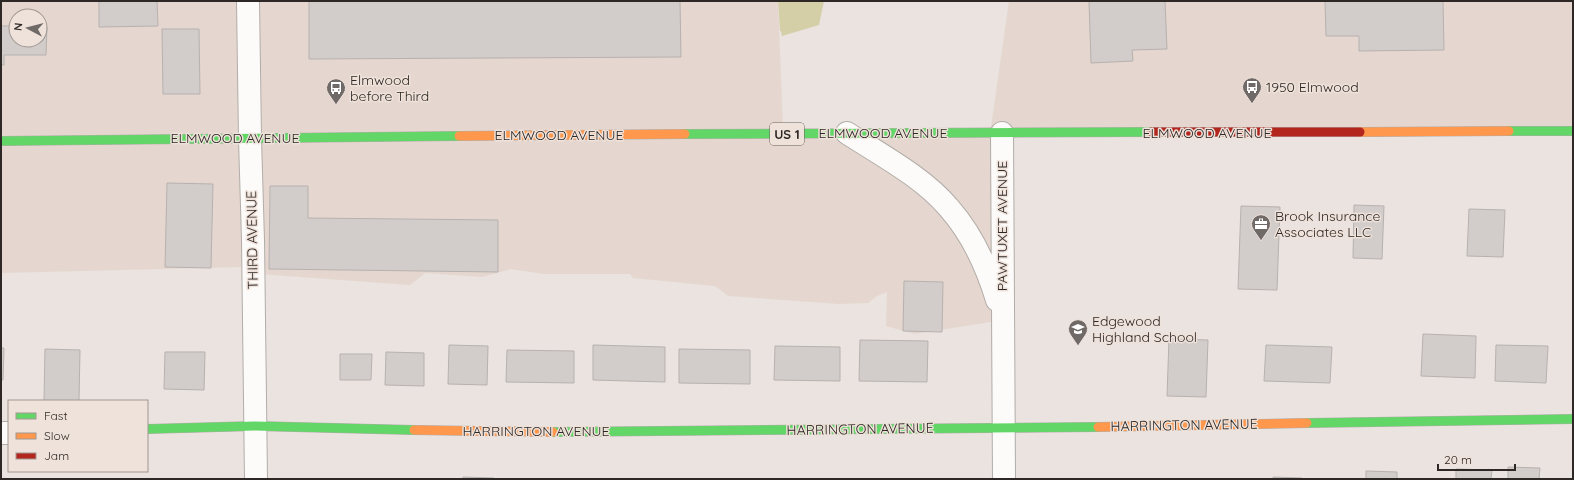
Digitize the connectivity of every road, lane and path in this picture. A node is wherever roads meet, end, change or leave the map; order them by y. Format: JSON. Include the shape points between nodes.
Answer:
{"nodes":[{"id":1,"x":248,"y":1,"type":"edge"},
{"id":2,"x":1573,"y":131,"type":"edge"},
{"id":3,"x":1002,"y":133,"type":"junction"},
{"id":4,"x":847,"y":134,"type":"junction"},
{"id":5,"x":250,"y":138,"type":"junction"},
{"id":6,"x":1,"y":141,"type":"edge"},
{"id":7,"x":1003,"y":320,"type":"junction"},
{"id":8,"x":1573,"y":419,"type":"edge"},
{"id":9,"x":255,"y":426,"type":"junction"},
{"id":10,"x":1004,"y":428,"type":"junction"},
{"id":11,"x":148,"y":429,"type":"edge"},
{"id":12,"x":256,"y":479,"type":"edge"},
{"id":13,"x":1004,"y":479,"type":"edge"}],
"edges":[{"from":1,"to":5,"type":"street","name":"THIRD AVENUE"},
{"from":2,"to":3,"type":"main road","name":"ELMWOOD AVENUE","number":"US 1"},
{"from":3,"to":4,"type":"main road","name":"ELMWOOD AVENUE","number":"US 1"},
{"from":3,"to":7,"type":"street","name":"PAWTUXET AVENUE"},
{"from":4,"to":5,"type":"main road","name":"ELMWOOD AVENUE","number":"US 1"},
{"from":4,"to":7,"type":"street","name":"PAWTUXET AVENUE","via":[[913,176],[948,207],[972,240],[992,281]]},
{"from":5,"to":6,"type":"main road","name":"ELMWOOD AVENUE","number":"US 1"},
{"from":5,"to":9,"type":"street","name":"THIRD AVENUE"},
{"from":7,"to":10,"type":"street","name":"PAWTUXET AVENUE"},
{"from":8,"to":10,"type":"main road","name":"HARRINGTON AVENUE"},
{"from":9,"to":10,"type":"main road","name":"HARRINGTON AVENUE","via":[[501,432]]},
{"from":9,"to":11,"type":"main road","name":"HARRINGTON AVENUE"},
{"from":9,"to":12,"type":"street","name":"THIRD AVENUE"},
{"from":10,"to":13,"type":"street","name":"PAWTUXET AVENUE"}]}
